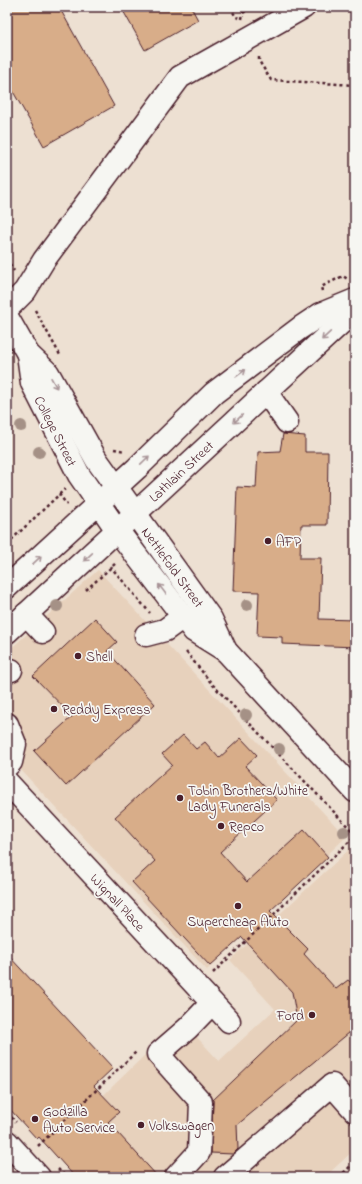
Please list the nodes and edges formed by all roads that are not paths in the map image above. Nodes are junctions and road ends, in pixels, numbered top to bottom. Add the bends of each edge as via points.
1 (304, 7) edge
2 (355, 300) edge
3 (7, 309) edge
4 (355, 310) edge
5 (7, 317) edge
6 (28, 354) junction
7 (266, 392) junction
8 (286, 422) dead end
9 (116, 486) junction
10 (98, 503) junction
11 (135, 514) junction
12 (117, 530) junction
13 (7, 587) edge
14 (26, 614) junction
15 (183, 617) junction
16 (7, 632) edge
17 (43, 632) dead end
18 (146, 635) dead end
19 (226, 651) junction
20 (7, 724) edge
21 (10, 761) edge
22 (7, 782) edge
23 (355, 791) edge
24 (212, 1003) junction
25 (228, 1021) dead end
26 (355, 1111) edge
27 (13, 1153) edge
28 (39, 1177) edge
29 (176, 1177) edge
30 (225, 1177) edge

1 - 3 street via 246,28 180,77 44,260 25,291
9 -> 2 street via 214,394 305,324 321,314
4 -> 7 street, Lathlain Street
5 - 6 street, College Street
6 -> 9 street, College Street via 48,373 96,459
6 - 10 street, College Street via 32,383 79,476
7 - 8 street
7 -> 11 street, Lathlain Street
9 - 10 street
9 - 11 street, Nettlefold Street
10 - 12 street, Nettlefold Street
13 -> 10 street
11 - 12 street, Lathlain Street
11 - 19 street, Nettlefold Street via 211,619
12 -> 14 street, Lathlain Street
15 -> 12 street, Nettlefold Street
14 - 16 street, Lathlain Street
14 - 17 street
15 - 18 street via 165,630
15 - 19 street, Nettlefold Street via 194,631
19 - 23 street, Nettlefold Street
20 - 21 street via 15,744
22 - 24 street, Wignall Place
24 - 25 street, Wignall Place
24 - 29 street via 158,1054 201,1102 199,1152
26 - 30 street via 332,1085
27 - 28 street

